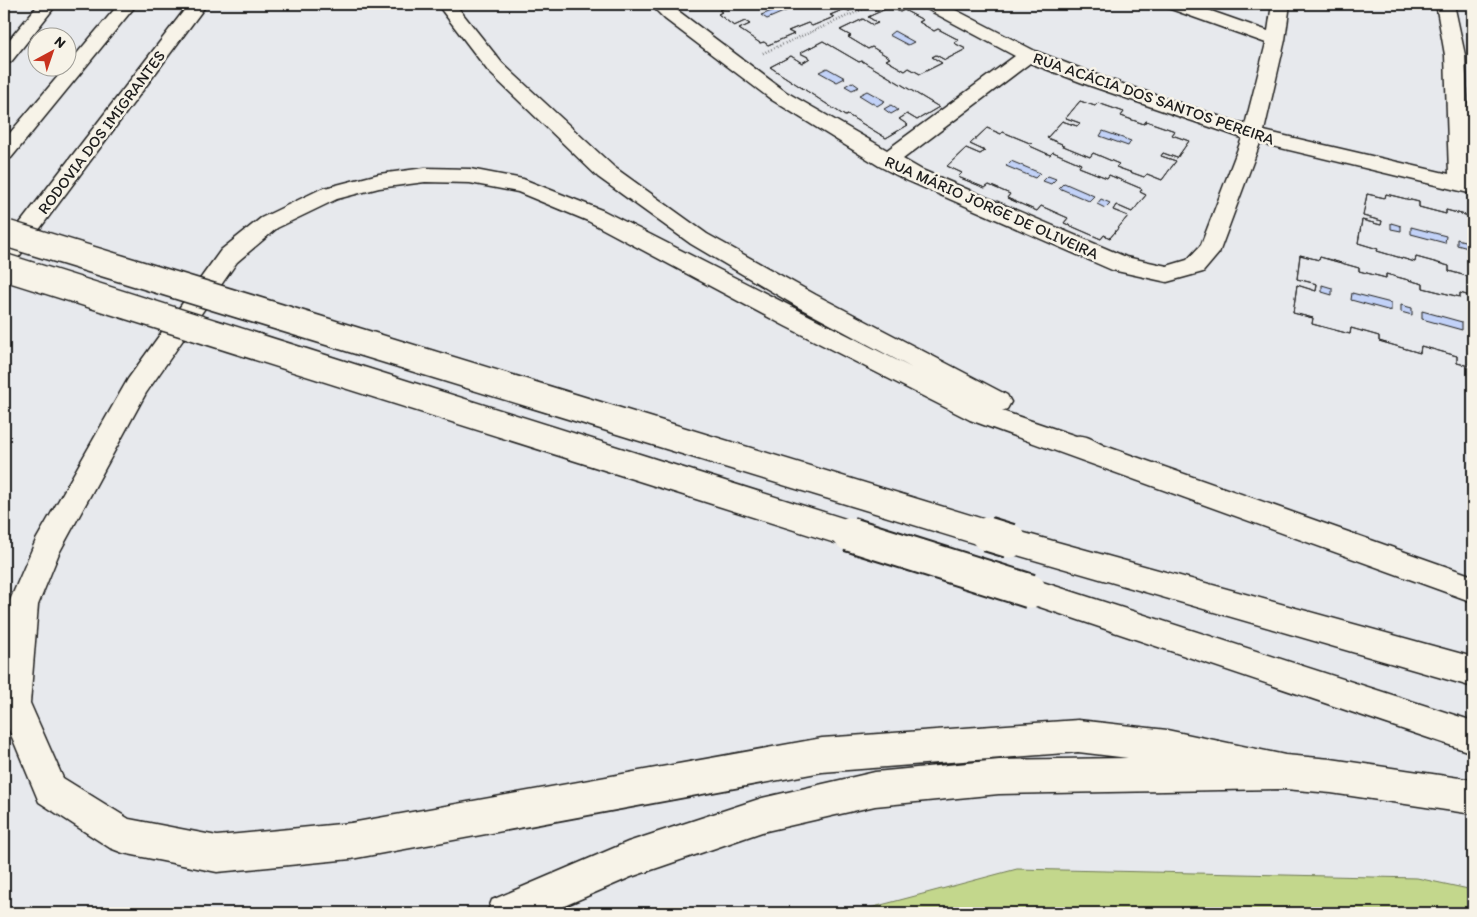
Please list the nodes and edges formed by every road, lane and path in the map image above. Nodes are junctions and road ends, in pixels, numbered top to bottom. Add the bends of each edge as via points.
1 (48, 4) edge
2 (128, 4) edge
3 (198, 4) edge
4 (446, 4) edge
5 (659, 4) edge
6 (875, 4) edge
7 (1174, 4) edge
8 (1281, 4) edge
9 (1445, 4) edge
10 (948, 7) edge
11 (1276, 40) junction
12 (1028, 55) junction
13 (4, 58) edge
14 (738, 65) junction
15 (1253, 135) junction
16 (4, 153) edge
17 (887, 160) junction
18 (1467, 186) edge
19 (4, 233) edge
20 (4, 260) edge
21 (4, 267) edge
22 (1095, 454) junction
23 (1473, 589) edge
24 (13, 614) edge
25 (1473, 672) edge
26 (9, 703) edge
27 (1473, 737) edge
28 (1285, 772) junction
29 (1473, 797) edge
30 (505, 913) edge

1 - 13 main road
2 - 16 main road
3 - 20 main road, RODOVIA DOS IMIGRANTES
4 - 22 main road via 495,67 606,172 699,239 807,301
5 - 14 main road, RUA MÁRIO JORGE DE OLIVEIRA
6 - 14 path
7 - 11 main road
8 - 11 main road, RUA MÁRIO JORGE DE OLIVEIRA
9 - 18 main road via 1455,55
10 - 12 main road, RUA ACÁCIA DOS SANTOS PEREIRA
11 - 15 main road, RUA MÁRIO JORGE DE OLIVEIRA
12 - 15 main road, RUA ACÁCIA DOS SANTOS PEREIRA
12 - 17 main road
14 - 17 main road, RUA MÁRIO JORGE DE OLIVEIRA via 779,96
15 - 17 main road, RUA MÁRIO JORGE DE OLIVEIRA via 1211,248 1195,266 1167,274 1120,264 914,175
15 - 18 main road, RUA ACÁCIA DOS SANTOS PEREIRA
19 - 25 main road, bridge via 1010,541
21 - 27 main road, bridge via 1030,591
22 - 23 main road
22 - 24 main road via 979,413 596,216 523,186 470,176 379,181 329,194 269,223 229,256 137,386
24 - 26 main road
26 - 28 main road via 51,790 123,835 217,854 351,841 822,755 1078,736 1167,746
28 - 29 main road
28 - 30 main road via 1000,777 875,789 762,815 726,827 628,860

